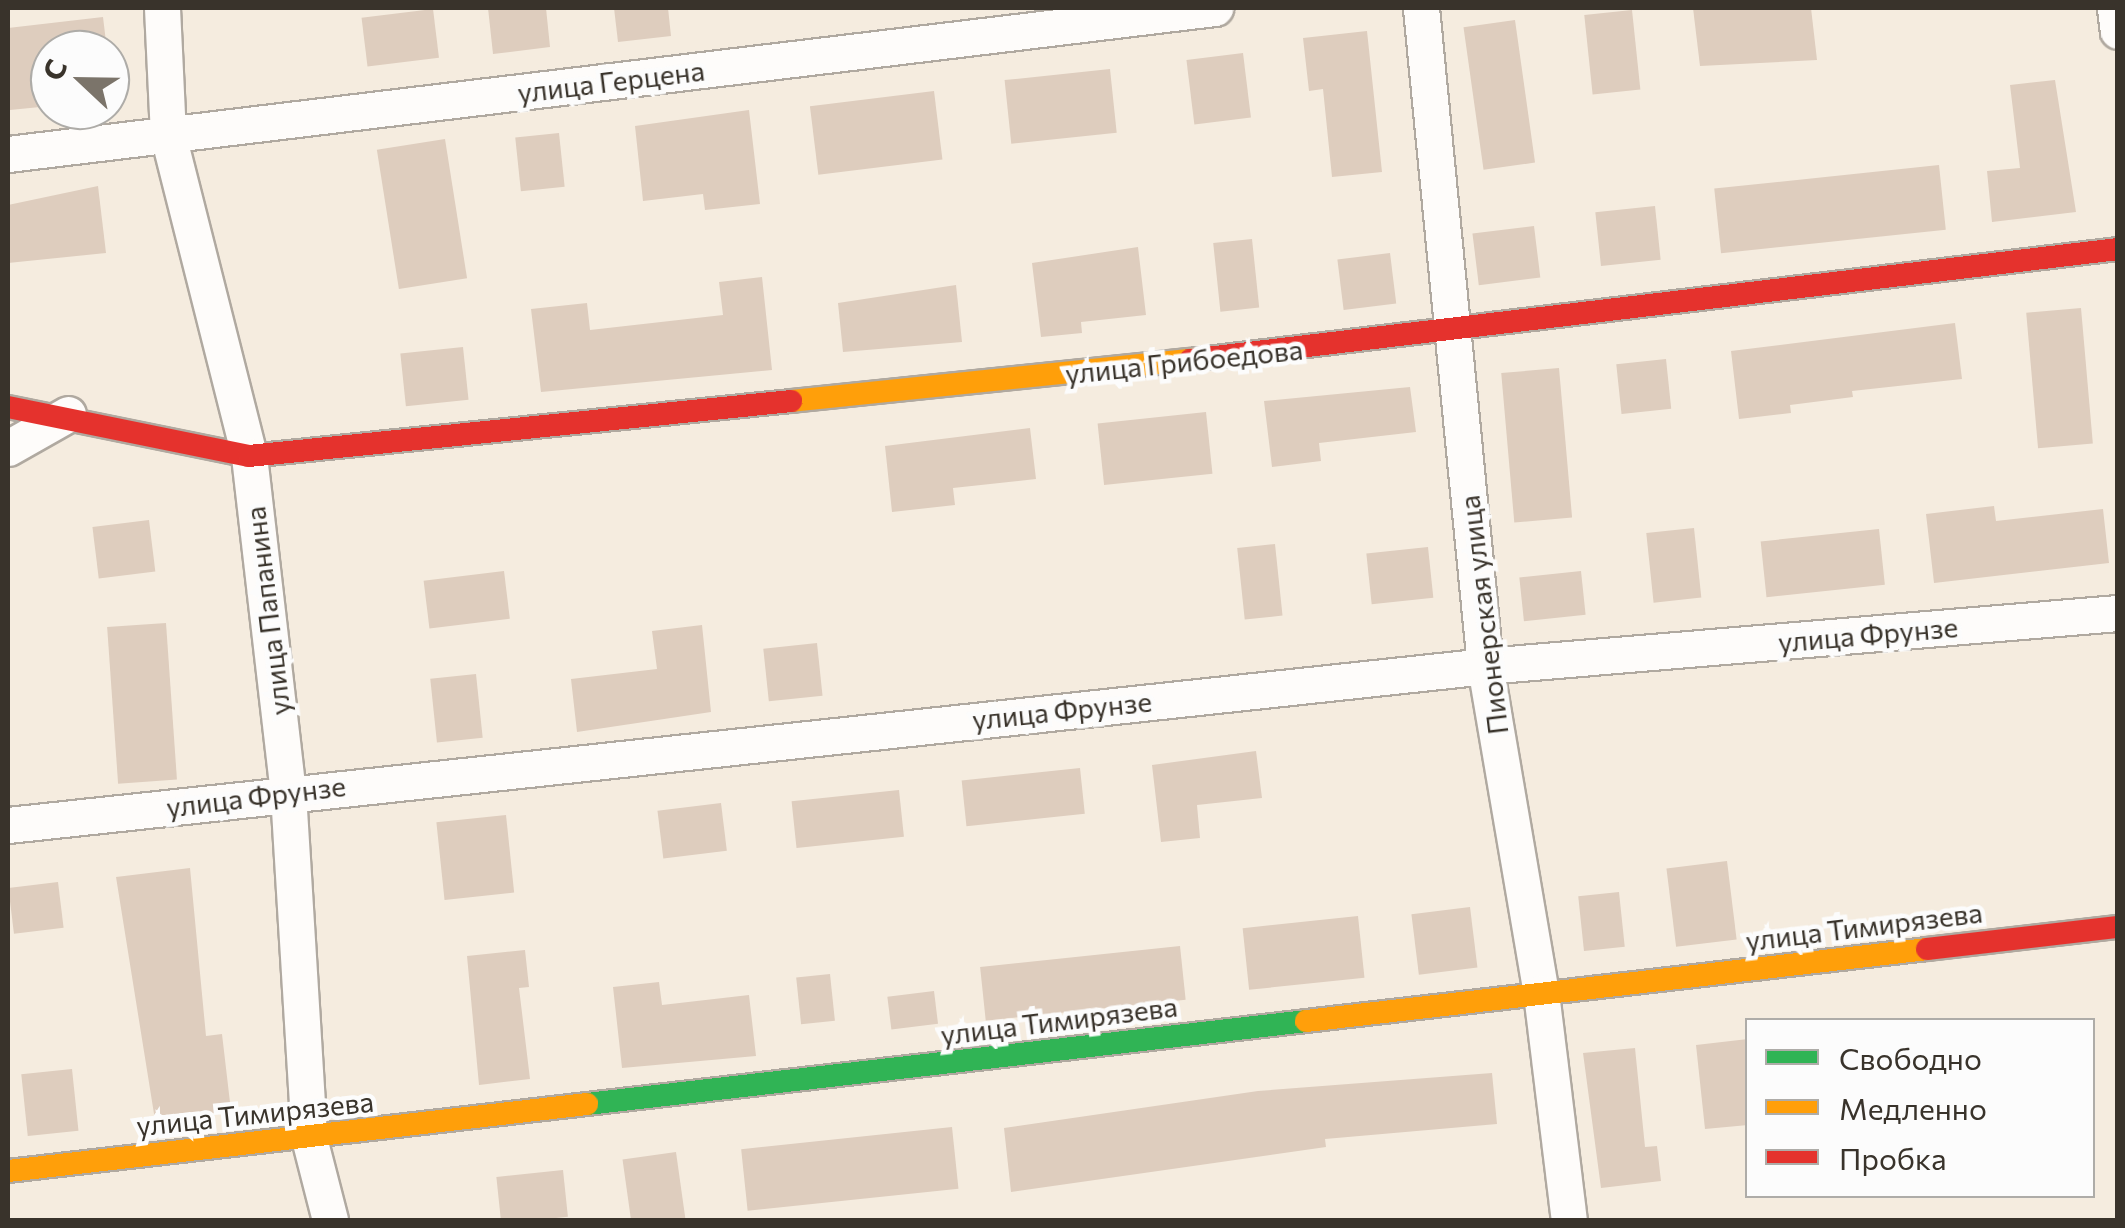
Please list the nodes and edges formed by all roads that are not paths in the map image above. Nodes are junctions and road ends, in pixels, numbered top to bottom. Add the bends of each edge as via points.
1 (162, 8) edge
2 (1215, 8) edge
3 (1421, 8) edge
4 (2115, 8) edge
5 (2118, 31) edge
6 (168, 135) junction
7 (8, 154) edge
8 (2118, 250) edge
9 (1453, 333) junction
10 (8, 407) edge
11 (68, 414) junction
12 (8, 448) edge
13 (249, 456) junction
14 (2118, 613) edge
15 (1485, 666) junction
16 (288, 793) junction
17 (8, 826) edge
18 (2118, 927) edge
19 (1541, 993) junction
20 (309, 1138) junction
21 (8, 1172) edge
22 (330, 1220) edge
23 (1568, 1220) edge

1 - 6 street, улица Папанина
2 - 6 street, улица Герцена
3 - 9 street, Пионерская улица
4 - 5 street
6 - 7 street, улица Герцена
6 - 13 street, улица Папанина
8 - 9 street, улица Грибоедова
9 - 13 street, улица Грибоедова
9 - 15 street, Пионерская улица
10 - 11 street, улица Грибоедова
11 - 12 street
11 - 13 street, улица Грибоедова
13 - 16 street, улица Папанина
14 - 15 street, улица Фрунзе
15 - 16 street, улица Фрунзе
15 - 19 street, Пионерская улица
16 - 17 street, улица Фрунзе
16 - 20 street, улица Папанина
18 - 19 street, улица Тимирязева
19 - 20 street, улица Тимирязева
19 - 23 street, Пионерская улица
20 - 21 street, улица Тимирязева
20 - 22 street, улица Папанина

